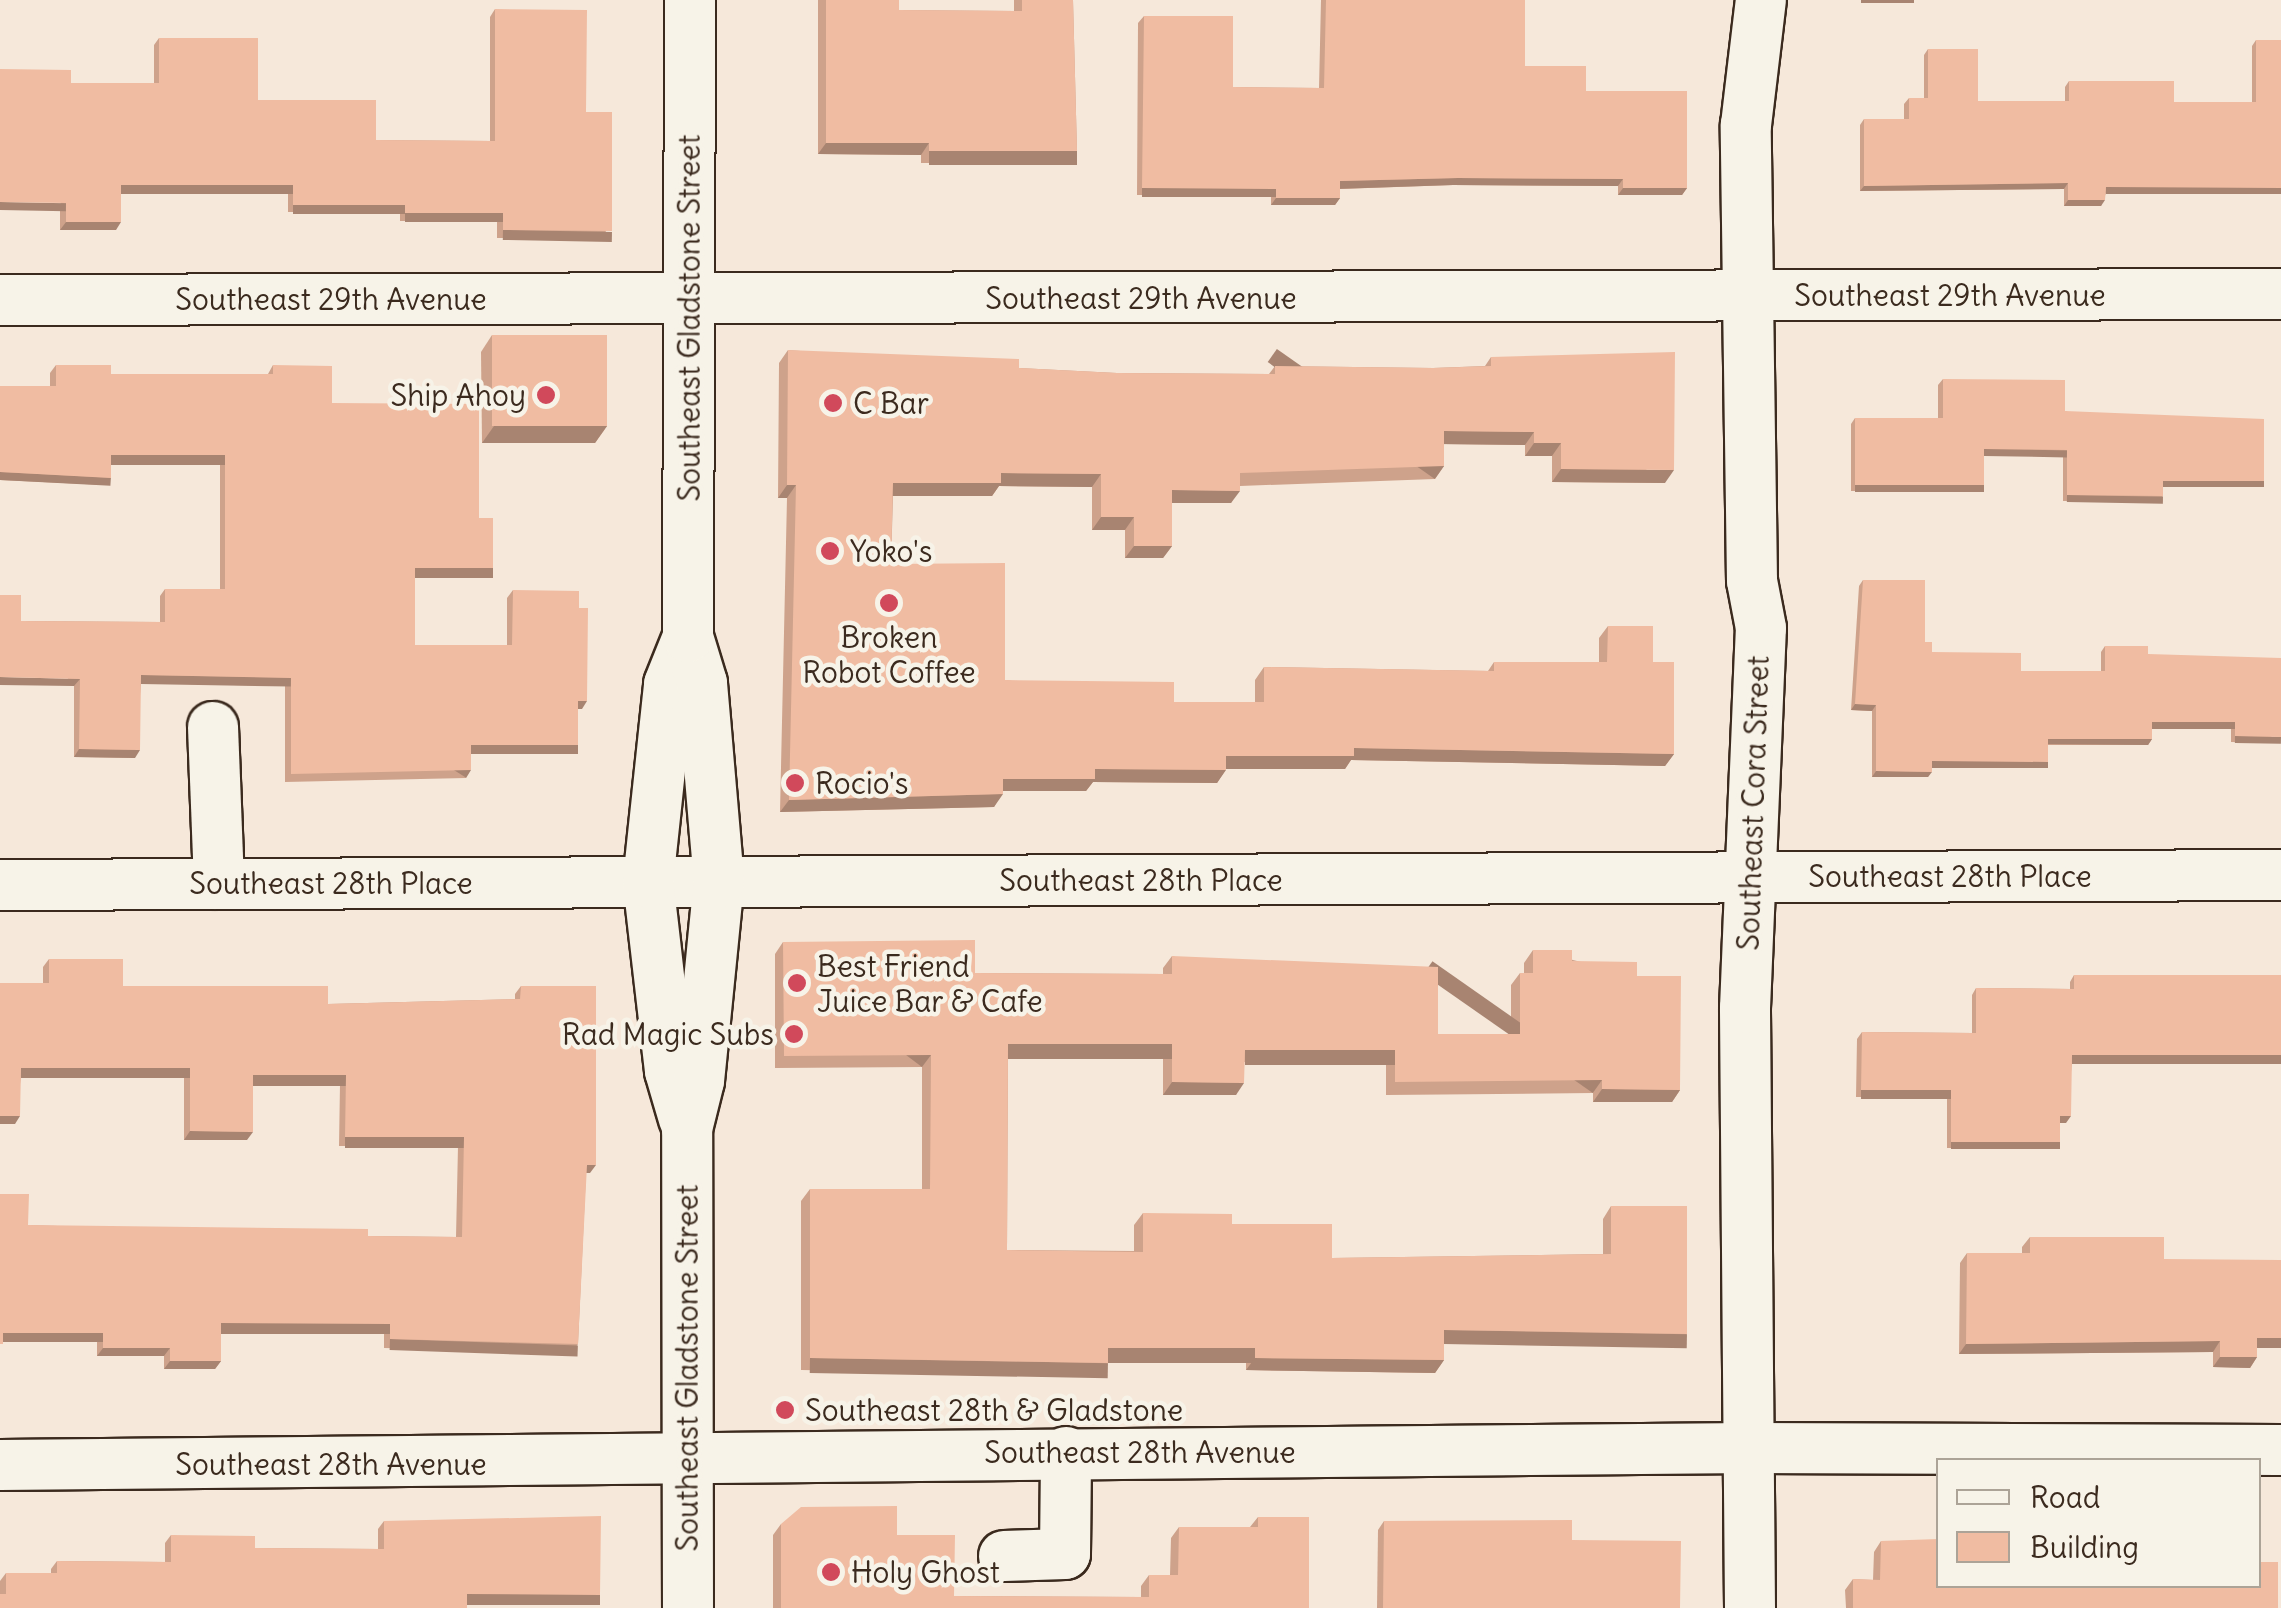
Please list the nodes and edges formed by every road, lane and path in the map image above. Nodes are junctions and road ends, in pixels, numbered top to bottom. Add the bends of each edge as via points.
1 (690, 0) edge
2 (1761, 0) edge
3 (2281, 294) edge
4 (1752, 296) junction
5 (689, 299) junction
6 (0, 300) edge
7 (688, 637) junction
8 (213, 727) dead end
9 (2281, 875) edge
10 (1750, 877) junction
11 (648, 882) junction
12 (719, 882) junction
13 (219, 884) junction
14 (0, 885) edge
15 (686, 1128) junction
16 (1751, 1448) junction
17 (2281, 1450) edge
18 (1066, 1452) junction
19 (688, 1463) junction
20 (0, 1465) edge
21 (1004, 1556) dead end
22 (688, 1608) edge
23 (1750, 1608) edge

1 - 5 street, Southeast Gladstone Street
2 - 4 street, Southeast Cora Street via 1746,125
3 - 4 street, Southeast 29th Avenue
4 - 5 street, Southeast 29th Avenue
4 - 10 street, Southeast Cora Street via 1752,581 1761,628
5 - 6 street, Southeast 29th Avenue
5 - 7 street, Southeast Gladstone Street
7 - 11 street, Southeast Gladstone Street via 669,684
7 - 12 street, Southeast Gladstone Street via 702,683
8 - 13 street
9 - 10 street, Southeast 28th Place
10 - 12 street, Southeast 28th Place
10 - 16 street, Southeast Cora Street via 1745,1008
11 - 12 street, Southeast 28th Place
11 - 13 street, Southeast 28th Place
11 - 15 street, Southeast Gladstone Street via 667,1052
12 - 15 street, Southeast Gladstone Street via 699,1081
13 - 14 street, Southeast 28th Place
15 - 19 street, Southeast Gladstone Street
16 - 17 street, Southeast 28th Avenue
16 - 18 street, Southeast 28th Avenue
16 - 23 street, Southeast Cora Street
18 - 19 street, Southeast 28th Avenue via 782,1454
18 - 21 street via 1064,1554
19 - 20 street, Southeast 28th Avenue
19 - 22 street, Southeast Gladstone Street

